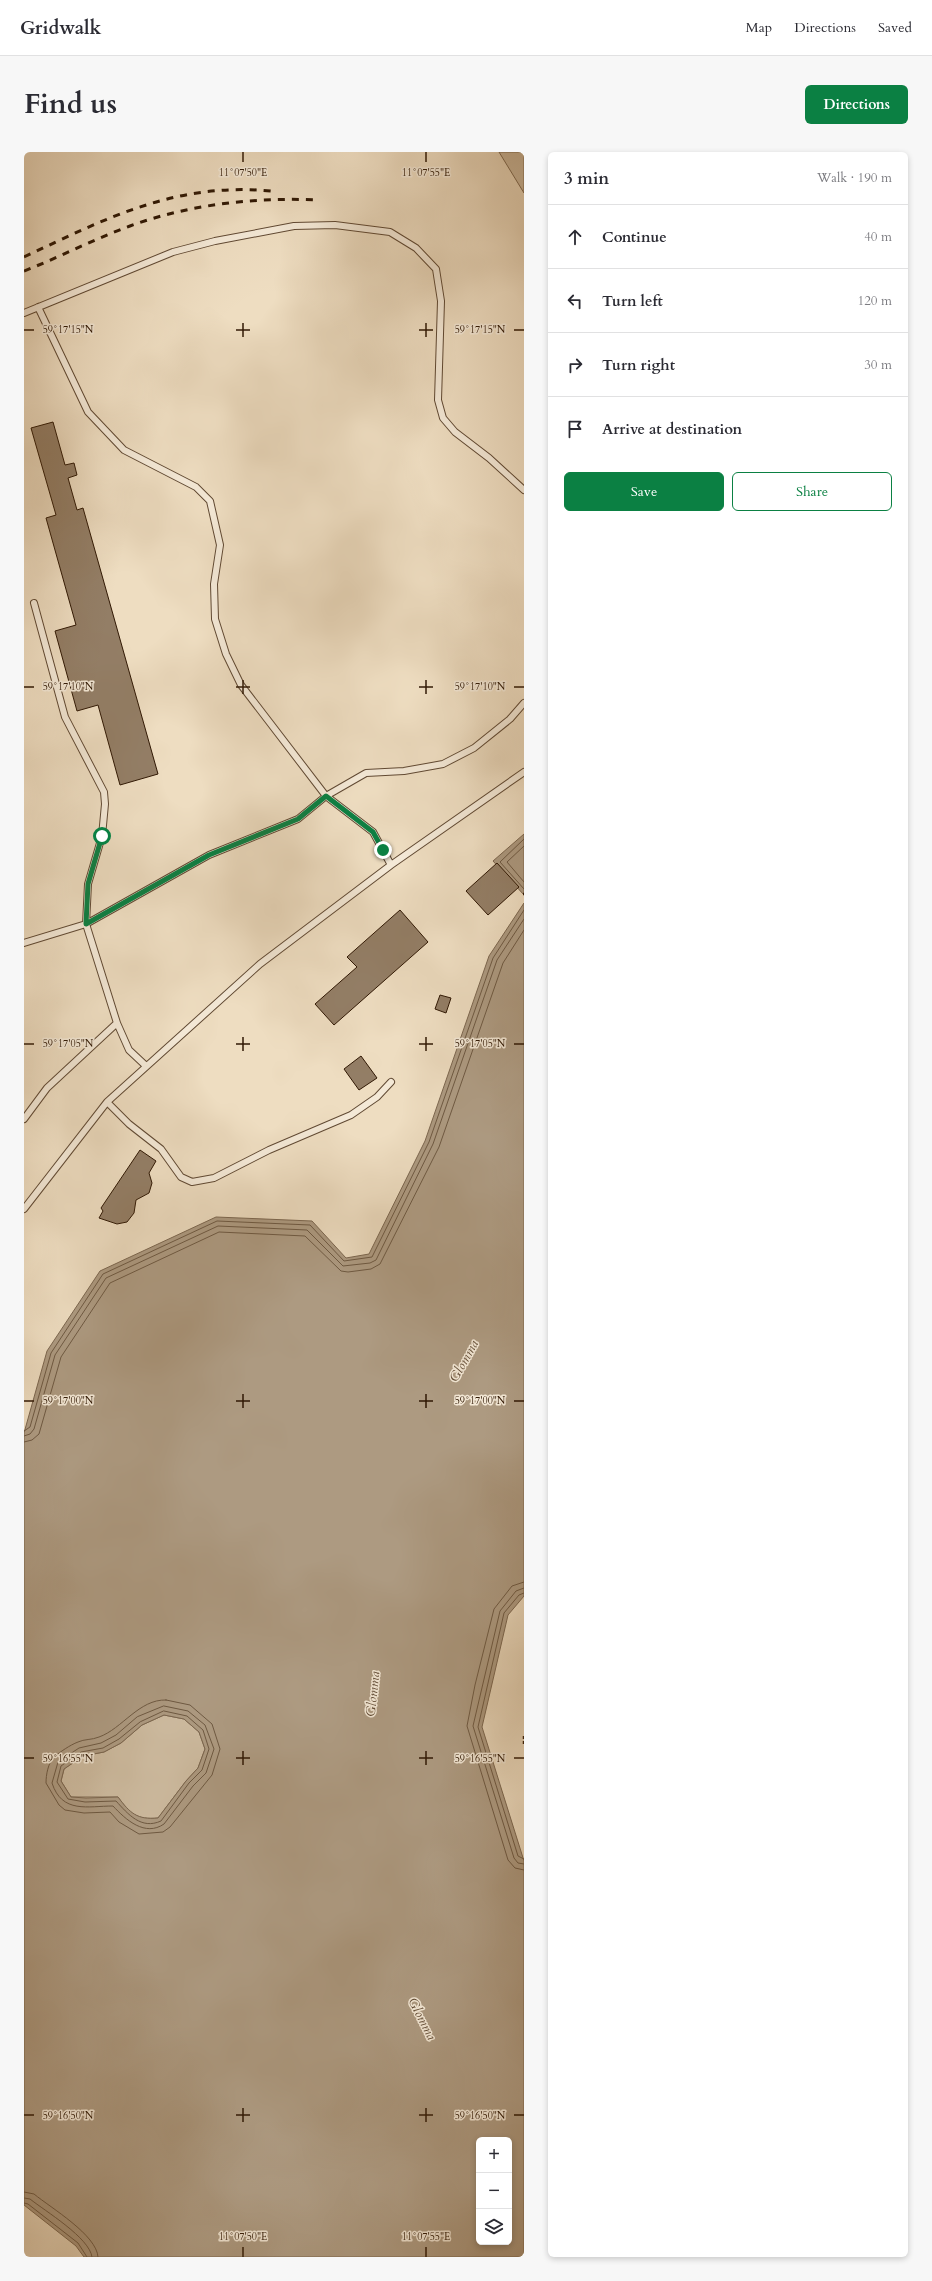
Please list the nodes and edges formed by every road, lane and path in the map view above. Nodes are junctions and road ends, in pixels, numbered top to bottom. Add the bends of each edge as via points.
1 (38, 307) junction
2 (24, 313) edge
3 (524, 490) edge
4 (34, 603) dead end
5 (524, 703) edge
6 (524, 772) edge
7 (326, 796) junction
8 (392, 865) junction
9 (86, 924) junction
10 (24, 943) edge
11 (117, 1023) junction
12 (145, 1066) junction
13 (390, 1082) dead end
14 (107, 1102) junction
15 (24, 1119) edge
16 (24, 1209) edge
17 (524, 1736) edge
18 (524, 1744) edge

1 - 2 lane
1 - 3 lane via 174,252 215,241 294,226 335,225 390,232 416,248 436,269 441,301 438,400 443,418 455,432
1 - 7 lane via 88,412 124,450 196,487 210,501 220,545 214,584 215,619 226,654 241,685
4 - 9 lane via 65,717 104,792 102,836 88,884
5 - 7 lane via 510,719 474,748 443,764 404,771 366,773
6 - 8 lane
7 - 8 lane via 373,832
7 - 9 lane via 298,819 209,855
8 - 12 lane via 260,964
9 - 10 lane
9 - 11 lane
11 - 12 lane via 129,1050
11 - 15 lane via 47,1088
12 - 14 lane
13 - 14 lane via 377,1097 351,1115 269,1150 214,1178 192,1182 181,1177 161,1148 129,1124
14 - 16 lane
17 - 18 path

